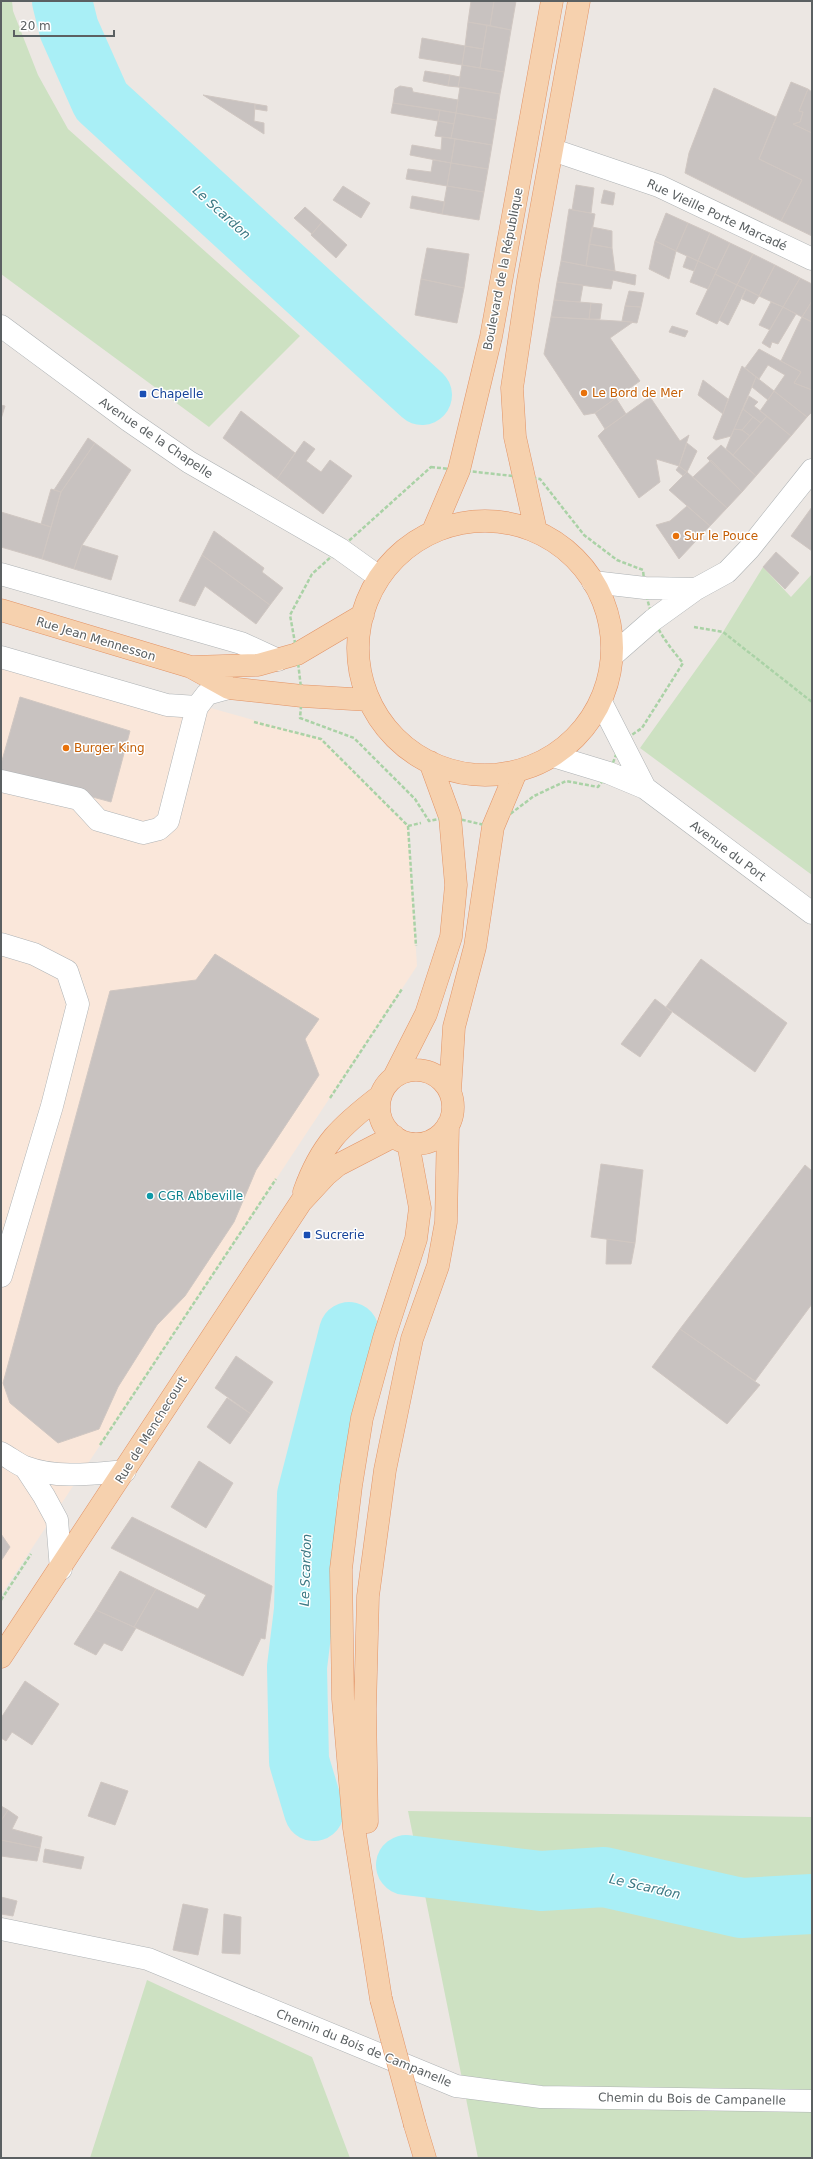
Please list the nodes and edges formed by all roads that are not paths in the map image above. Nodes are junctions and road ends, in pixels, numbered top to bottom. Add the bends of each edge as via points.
1 (552, 1) edge
2 (579, 1) edge
3 (553, 150) junction
4 (812, 258) edge
5 (1, 326) edge
6 (812, 470) edge
7 (433, 531) junction
8 (536, 531) junction
9 (1, 574) edge
10 (379, 577) junction
11 (592, 582) junction
12 (696, 589) junction
13 (1, 610) edge
14 (362, 615) junction
15 (613, 655) junction
16 (1, 657) edge
17 (288, 657) junction
18 (191, 667) junction
19 (229, 688) junction
20 (369, 700) junction
21 (601, 702) junction
22 (197, 707) junction
23 (553, 756) junction
24 (430, 762) junction
25 (516, 772) junction
26 (1, 781) edge
27 (645, 788) junction
28 (812, 913) edge
29 (1, 944) edge
30 (395, 1075) junction
31 (450, 1091) junction
32 (380, 1096) junction
33 (448, 1125) junction
34 (401, 1140) junction
35 (300, 1202) junction
36 (1, 1276) edge
37 (1, 1453) edge
38 (25, 1467) junction
39 (125, 1471) junction
40 (61, 1569) junction
41 (1, 1657) edge
42 (1, 1929) edge
43 (376, 1975) junction
44 (812, 2101) edge
45 (425, 2158) edge

1 - 7 main road, Boulevard de la République via 491,337 459,470
2 - 3 main road
3 - 4 street, Rue Vieille Porte Marcadé via 659,186
3 - 8 main road via 528,281 512,388 515,437
5 - 10 street, Avenue de la Chapelle via 189,462 340,549
6 - 12 street via 749,549 727,572
7 - 8 main road via 473,521 513,523
7 - 10 main road via 404,550
8 - 11 main road via 562,547
9 - 17 street
10 - 14 main road
11 - 12 street via 645,588
11 - 15 main road via 602,597 610,625
12 - 15 street
13 - 18 main road, Rue Jean Mennesson
14 - 17 main road, Rue Jean Mennesson
14 - 20 main road via 358,647 362,680
15 - 21 main road via 609,679
16 - 22 street via 168,704
17 - 18 main road, Rue Jean Mennesson via 258,665
18 - 19 main road, Rue Jean Mennesson
19 - 20 main road, Rue Jean Mennesson
19 - 22 street via 207,694
20 - 24 main road via 396,739 413,753
21 - 23 main road via 581,733
21 - 27 street, Avenue du Port
22 - 26 street via 168,821 159,829 143,833 98,820 79,799
23 - 25 main road
23 - 27 street, Avenue du Port via 608,773
24 - 25 main road via 454,772 485,776
24 - 30 main road via 439,819 456,885 450,936 426,1014
25 - 31 main road via 492,827 475,948 454,1027
27 - 28 street, Avenue du Port
29 - 36 street via 34,954 67,971 78,1004 52,1106
30 - 31 main road via 407,1070 432,1073 443,1080
30 - 32 main road via 386,1084
31 - 33 main road via 453,1103
32 - 34 main road via 378,1109 382,1122 388,1131
32 - 35 main road, Rue de Menchecourt via 328,1142 312,1168
33 - 34 main road via 431,1141 420,1144
33 - 43 main road via 446,1222 440,1259 412,1339 385,1470 368,1596 365,1709 368,1834
34 - 35 main road, Rue de Menchecourt via 338,1165
34 - 43 main road via 420,1208 416,1239 384,1338 362,1418 341,1569 343,1699 354,1828
35 - 39 main road, Rue de Menchecourt via 153,1424
37 - 38 street
38 - 39 street via 54,1474
38 - 40 street via 54,1516
39 - 40 main road, Rue de Menchecourt
40 - 41 main road, Rue de Menchecourt
42 - 44 street, Chemin du Bois de Campanelle via 148,1960 456,2086 541,2097
43 - 45 main road, bridge

